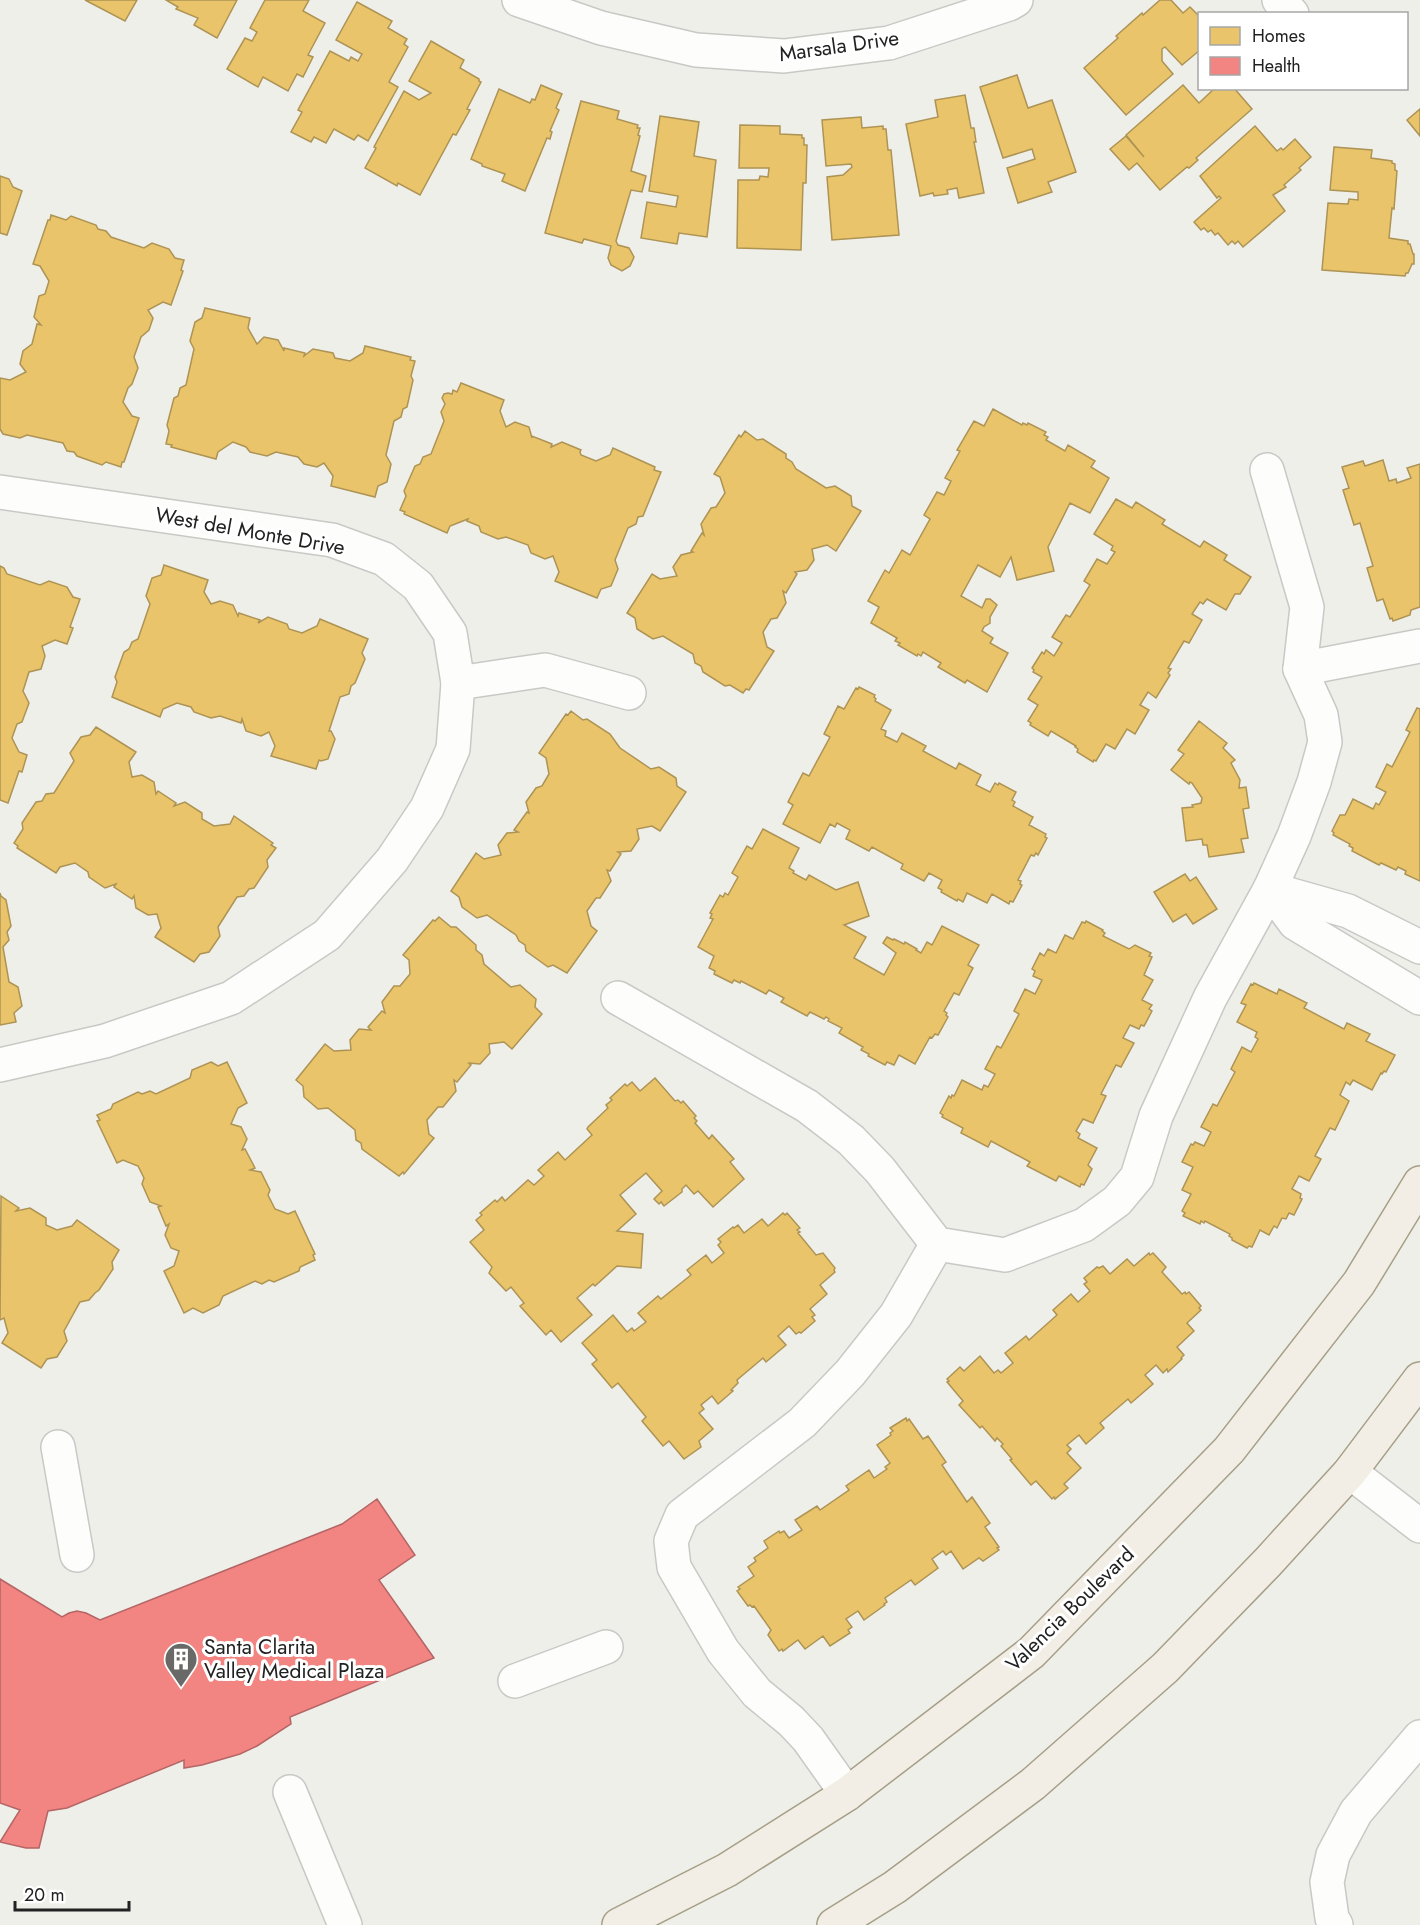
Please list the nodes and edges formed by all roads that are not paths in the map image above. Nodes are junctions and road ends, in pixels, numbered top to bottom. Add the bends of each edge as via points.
1 (519, 0) edge
2 (1016, 0) edge
3 (1279, 0) edge
4 (1290, 12) edge
5 (1267, 470) dead end
6 (0, 492) edge
7 (1420, 646) edge
8 (1300, 669) junction
9 (458, 683) junction
10 (629, 693) dead end
11 (1270, 889) junction
12 (1420, 947) edge
13 (618, 998) dead end
14 (1420, 998) edge
15 (0, 1065) edge
16 (1420, 1183) edge
17 (937, 1244) junction
18 (1420, 1379) edge
19 (58, 1447) dead end
20 (1350, 1472) junction
21 (1420, 1526) edge
22 (77, 1555) dead end
23 (606, 1647) dead end
24 (515, 1681) dead end
25 (1420, 1737) edge
26 (290, 1792) dead end
27 (847, 1794) junction
28 (345, 1925) edge
29 (619, 1925) edge
30 (834, 1925) edge
31 (1336, 1925) edge

1 - 2 street, Marsala Drive via 601,28 696,50 784,56 889,42
3 - 4 street
5 - 8 street via 1307,607
6 - 9 street, West del Monte Drive via 332,540 384,559 418,586 450,633
7 - 8 street
8 - 11 street via 1321,716 1325,742 1294,836
9 - 10 street via 545,670
9 - 15 street, West del Monte Drive via 453,749 427,808 392,860 327,935 231,998 105,1041
11 - 12 street via 1348,912
11 - 14 street via 1295,923
11 - 17 street via 1210,998 1156,1116 1137,1177 1117,1201 1084,1225 1005,1255
13 - 17 street via 815,1112 851,1140 880,1170
16 - 27 main road, Valencia Boulevard via 1359,1283 1229,1450 1031,1653
17 - 27 street via 896,1315 850,1373 802,1423 682,1515 671,1541 674,1567 723,1651 757,1693 808,1739
18 - 20 main road
19 - 22 street
20 - 21 street
20 - 30 main road via 1165,1668 1042,1776 896,1887
23 - 24 street
25 - 31 street via 1356,1812 1333,1855 1327,1882
26 - 28 street
27 - 29 main road, Valencia Boulevard via 727,1870

